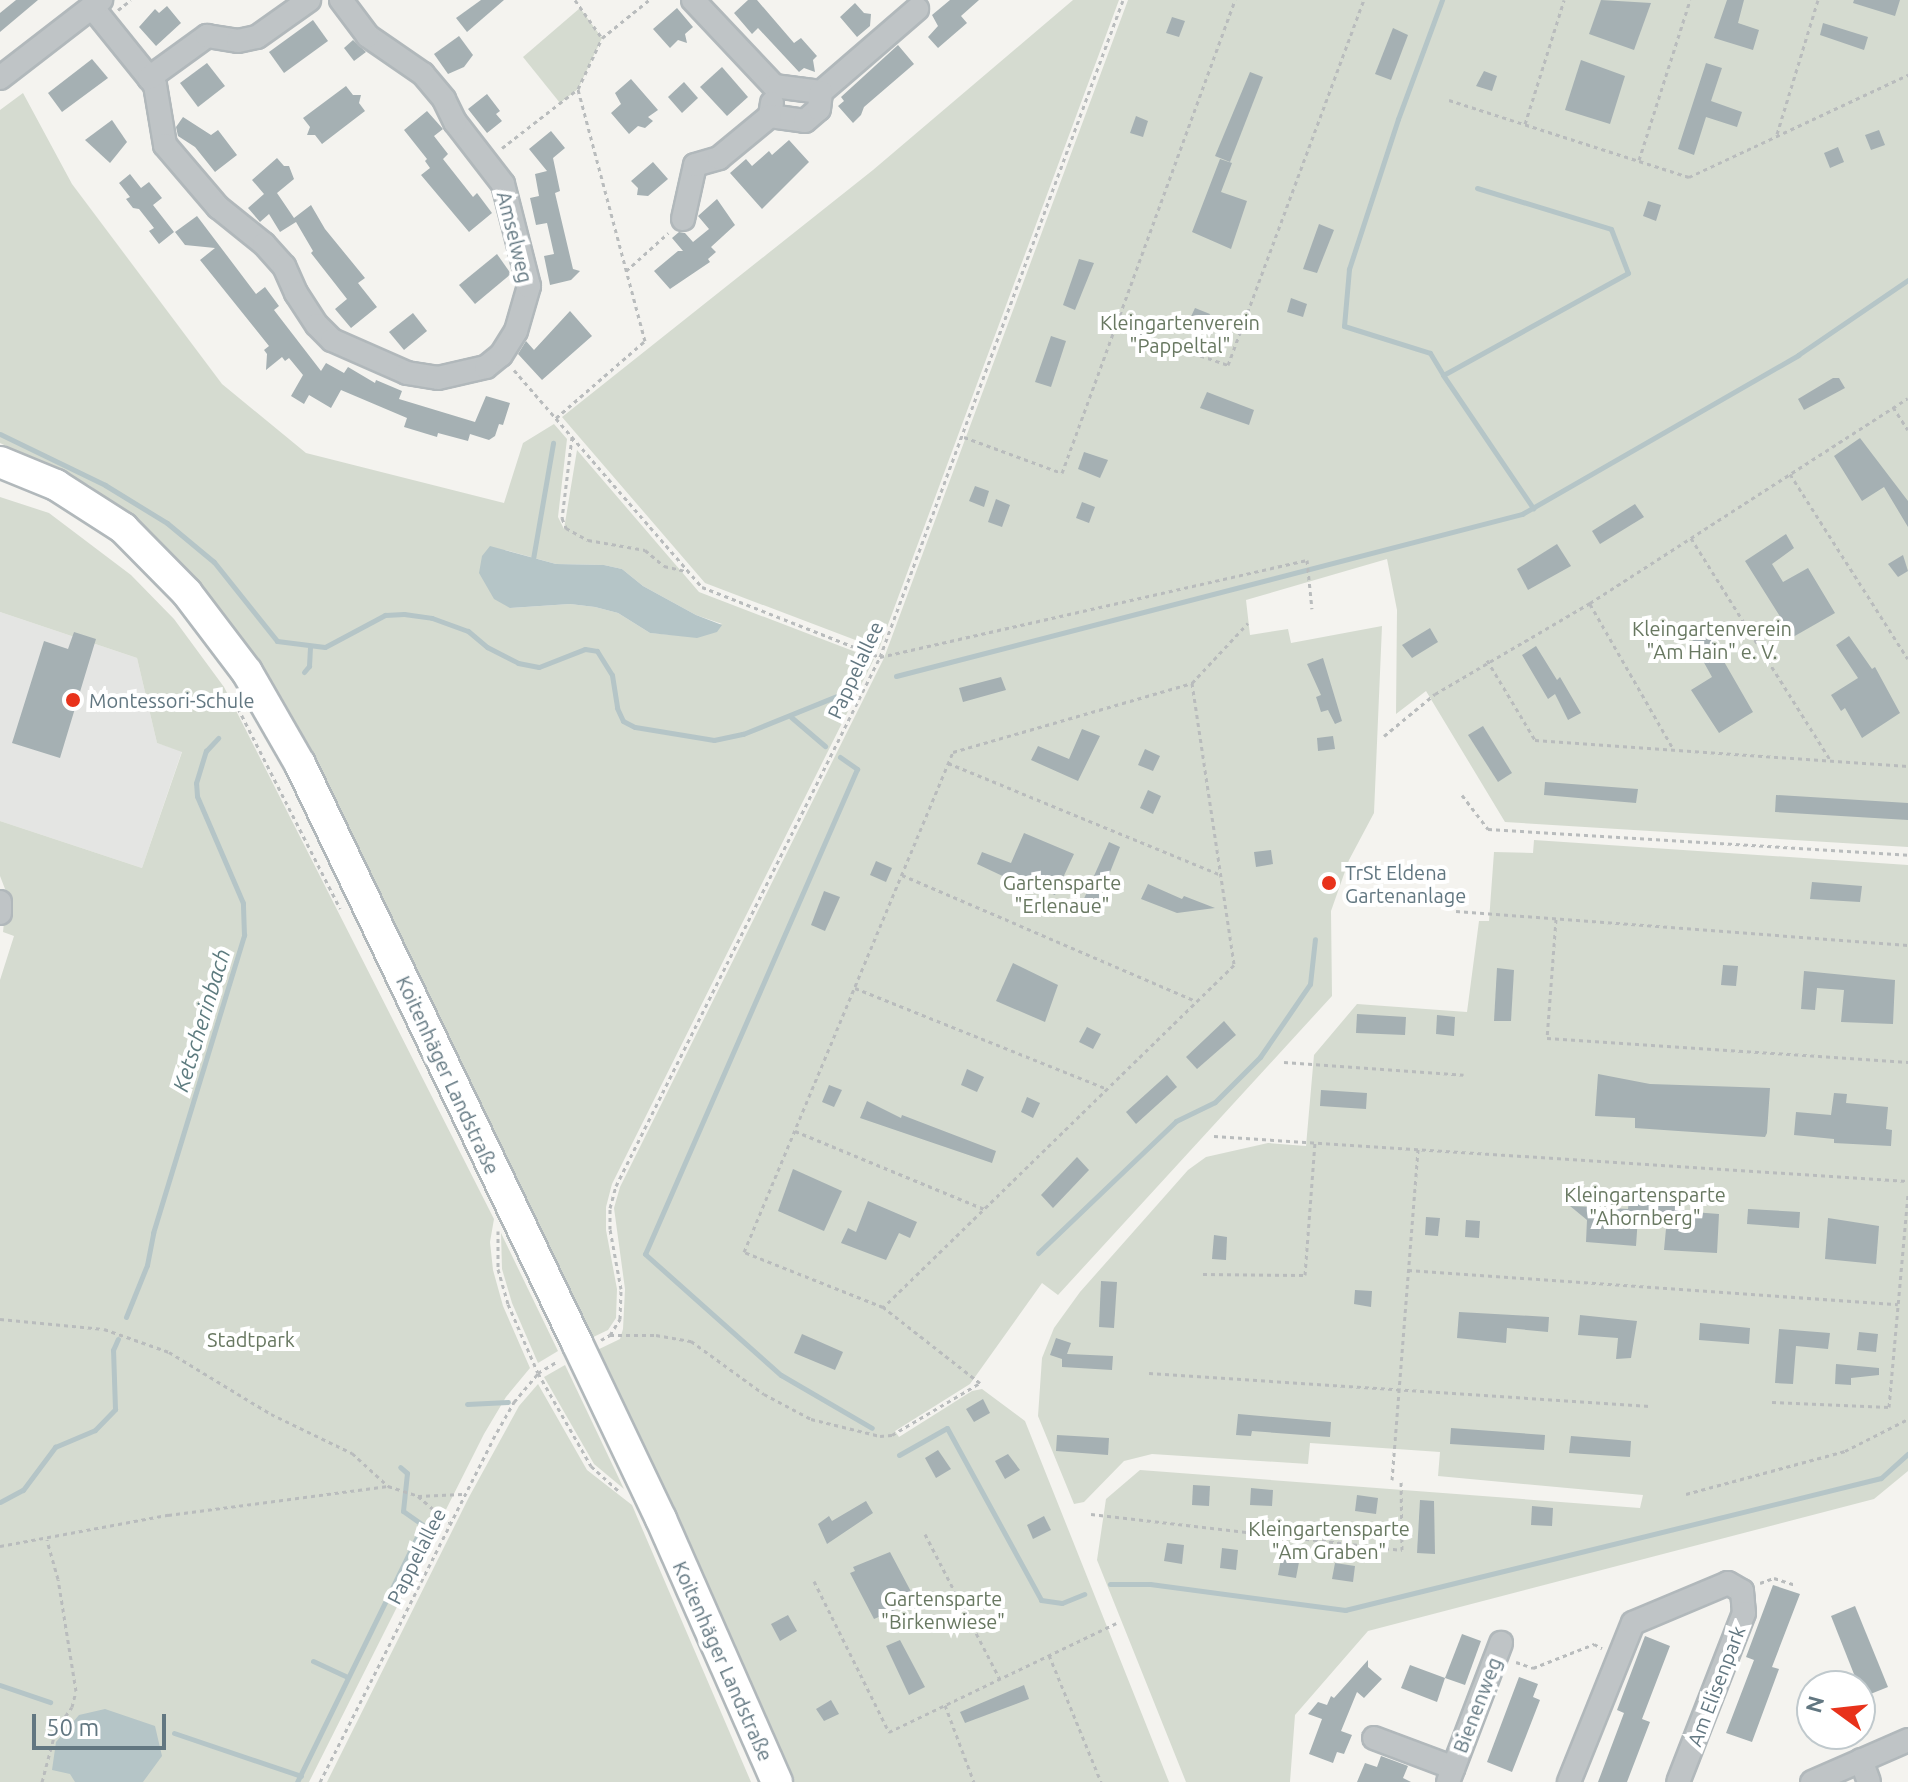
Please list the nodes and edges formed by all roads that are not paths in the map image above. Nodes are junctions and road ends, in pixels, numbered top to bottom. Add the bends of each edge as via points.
1 (309, 0) edge
2 (341, 0) edge
3 (693, 0) edge
4 (97, 4) edge
5 (917, 9) dead end
6 (0, 78) edge
7 (149, 78) junction
8 (774, 86) junction
9 (821, 92) junction
10 (770, 116) junction
11 (683, 219) road end
12 (0, 462) edge
13 (0, 902) edge
14 (0, 913) edge
15 (1498, 1649) road end
16 (1374, 1738) dead end
17 (1908, 1740) edge
18 (1861, 1760) junction
19 (1451, 1775) edge
20 (777, 1782) edge
21 (1569, 1782) edge
22 (1678, 1782) edge
23 (1812, 1782) edge
24 (1869, 1782) edge

1 - 7 street via 257,37 238,41 207,36
2 - 7 street, Amselweg via 368,36 423,74 503,184 529,286 516,331 486,367 438,378 386,367 332,340 296,293 284,266 218,207 165,145 155,85
3 - 8 street
4 - 6 street
4 - 7 street
5 - 9 street
8 - 9 street
8 - 10 street
9 - 10 street via 819,109 805,121
10 - 11 street via 719,158 695,165
12 - 20 main road, Koitenhäger Landstraße via 56,485 123,528 187,593 247,672 300,764 577,1343
13 - 14 street
15 - 19 street, Bienenweg
16 - 19 street, Bienenweg
17 - 18 street
18 - 23 street
18 - 24 street
21 - 22 street, Am Elisenpark via 1633,1623 1728,1583 1742,1591 1744,1613

